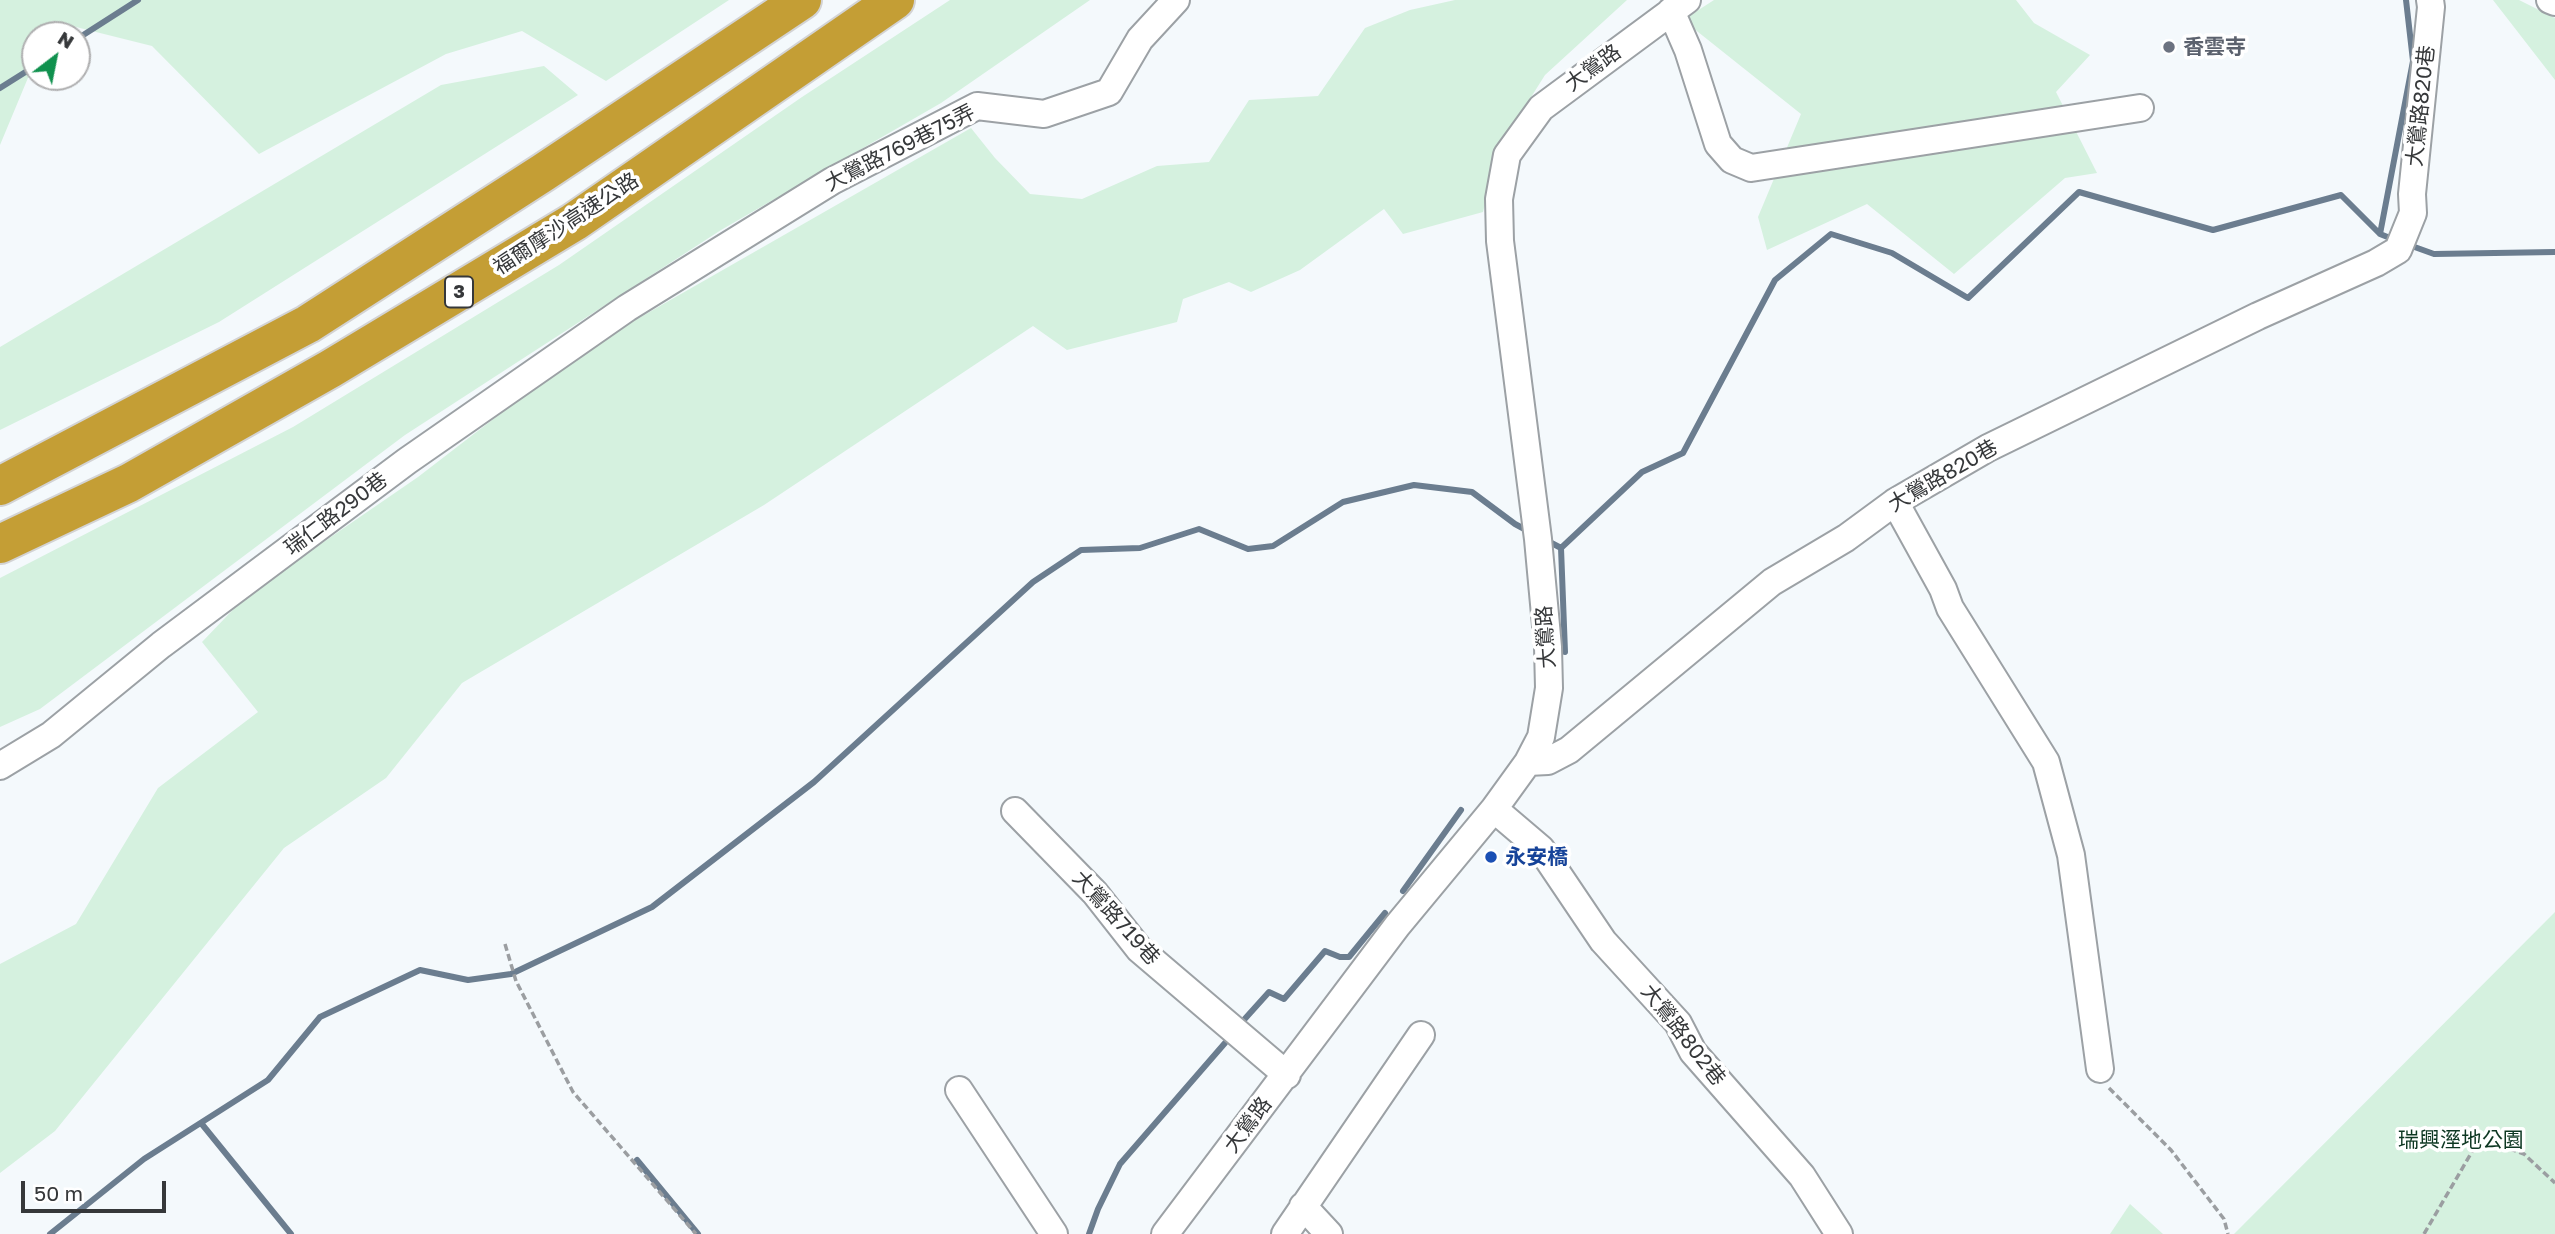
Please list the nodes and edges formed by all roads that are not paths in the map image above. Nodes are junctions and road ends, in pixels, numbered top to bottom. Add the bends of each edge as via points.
1 (802, 0) edge
2 (895, 0) edge
3 (1176, 0) edge
4 (2430, 0) edge
5 (2550, 0) edge
6 (2555, 2) edge
7 (1679, 5) edge
8 (2140, 108) dead end
9 (681, 274) joint
10 (0, 486) edge
11 (1895, 502) junction
12 (0, 544) edge
13 (1528, 762) junction
14 (0, 766) edge
15 (1494, 809) junction
16 (1015, 811) dead end
17 (1421, 1035) dead end
18 (2100, 1069) road end
19 (1287, 1075) junction
20 (959, 1090) dead end
21 (1303, 1206) junction
22 (1054, 1234) edge
23 (1165, 1234) edge
24 (1285, 1234) edge
25 (1329, 1234) edge
26 (1839, 1234) edge

1 - 10 highway via 308,324
2 - 12 highway, 福爾摩沙高速公路 / 3 via 574,222 129,483
3 - 9 street, 大鶯路769巷75弄 via 1140,39 1109,92 1044,114 977,106 832,181
4 - 11 street, 大鶯路820巷 via 2413,213 2398,250 1988,449
5 - 6 street
7 - 8 street via 1718,144 1732,160 1751,167
7 - 13 street, 大鶯路 via 1541,108 1507,155 1499,199 1500,241 1538,539 1549,688 1541,737
9 - 14 street, 瑞仁路290巷 via 407,461 161,645 51,735
11 - 13 street, 大鶯路820巷 via 1772,582 1569,750 1548,761
11 - 18 street via 1950,608 2046,762 2071,855
13 - 15 street, 大鶯路
15 - 19 street, 大鶯路 via 1397,926
15 - 26 street, 大鶯路802巷 via 1541,849 1604,941 1678,1023 1693,1052 1802,1176
16 - 19 street, 大鶯路719巷 via 1095,893 1139,949
17 - 21 street
19 - 23 street, 大鶯路
20 - 22 street
21 - 24 street
21 - 25 street

